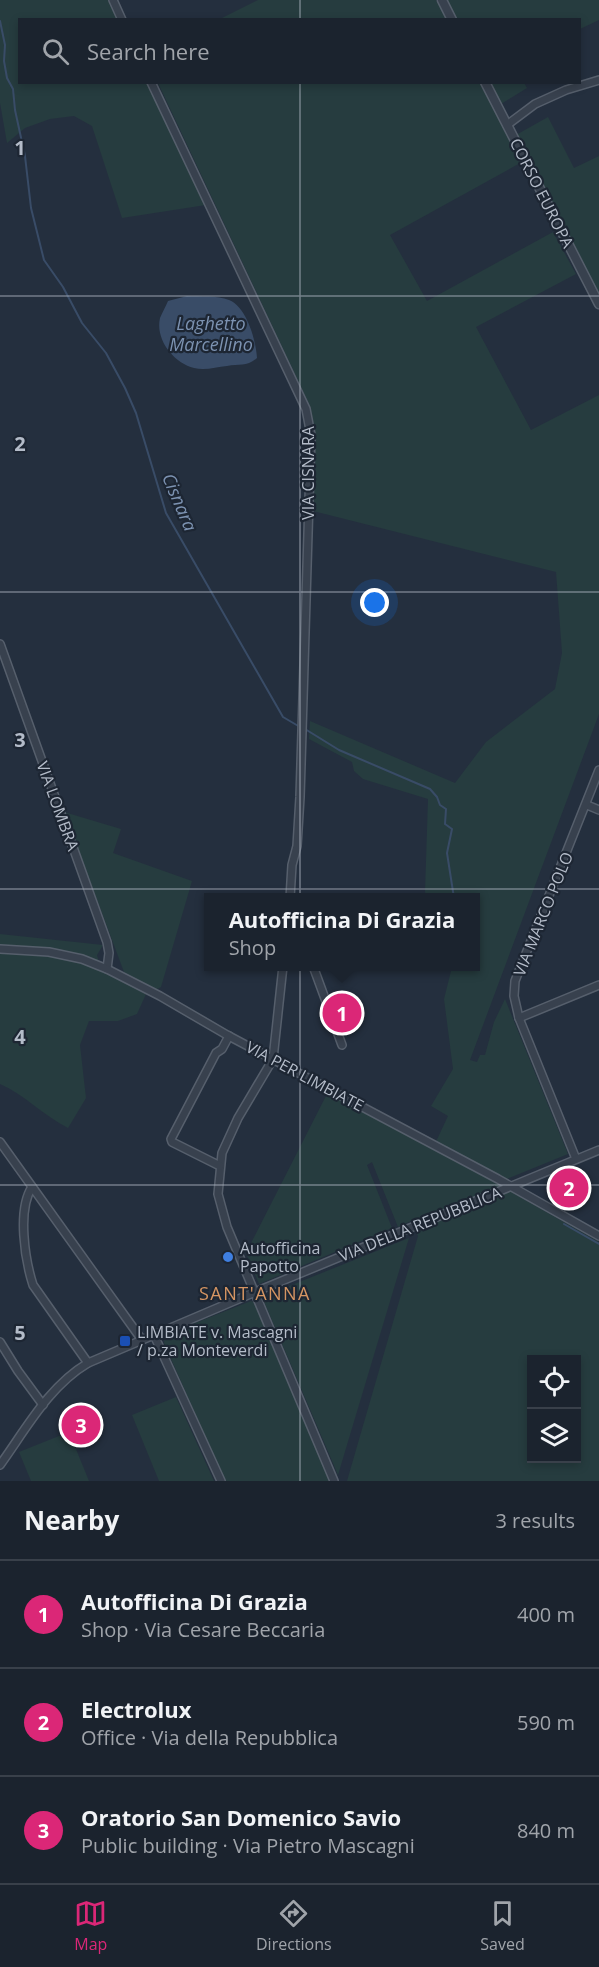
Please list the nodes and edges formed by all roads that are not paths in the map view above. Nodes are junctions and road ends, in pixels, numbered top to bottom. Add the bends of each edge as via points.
1 (113, 0) edge
2 (442, 0) edge
3 (121, 18) edge
4 (451, 18) edge
5 (599, 80) edge
6 (153, 84) edge
7 (486, 84) edge
8 (507, 125) junction
9 (599, 304) edge
10 (0, 644) edge
11 (599, 770) edge
12 (587, 805) junction
13 (599, 810) edge
14 (290, 893) edge
15 (0, 949) edge
16 (107, 969) junction
17 (282, 971) edge
18 (315, 971) edge
19 (599, 984) edge
20 (519, 1017) junction
21 (229, 1036) junction
22 (342, 1045) dead end
23 (273, 1059) junction
24 (0, 1142) edge
25 (599, 1150) edge
26 (576, 1159) junction
27 (220, 1166) junction
28 (32, 1187) junction
29 (510, 1187) junction
30 (599, 1236) edge
31 (255, 1292) junction
32 (154, 1335) junction
33 (142, 1340) junction
34 (0, 1342) edge
35 (88, 1363) junction
36 (43, 1405) junction
37 (0, 1465) edge
38 (221, 1481) edge
39 (334, 1481) edge

1 - 3 street
2 - 4 street
5 - 8 street via 535,104
6 - 14 street, VIA CISNARA via 306,409 311,435 303,738
7 - 8 street, CORSO EUROPA
8 - 9 street, CORSO EUROPA
10 - 16 street, VIA LOMBRA via 107,942
11 - 12 street, VIA MARCO POLO
12 - 13 street
12 - 20 street, VIA MARCO POLO via 515,981
15 - 16 street, VIA PER LIMBIATE via 49,952
16 - 21 street, VIA PER LIMBIATE
17 - 23 street
18 - 22 street
19 - 20 street
20 - 26 street, VIA MARCO POLO
21 - 23 street, VIA PER LIMBIATE
21 - 27 street via 171,1139
23 - 27 street via 228,1138
23 - 29 street, VIA PER LIMBIATE
24 - 28 street
25 - 26 street, VIA DELLA REPUBBLICA
26 - 29 street, VIA DELLA REPUBBLICA
27 - 31 street via 220,1209
28 - 33 street
28 - 35 street via 24,1209 30,1278
29 - 30 street, VIA PER LIMBIATE
29 - 31 street, VIA DELLA REPUBBLICA
31 - 32 street, VIA DELLA REPUBBLICA
31 - 39 street
32 - 33 street, VIA DELLA REPUBBLICA
32 - 38 street
33 - 35 street, VIA DELLA REPUBBLICA
34 - 36 street
35 - 36 street, VIA DELLA REPUBBLICA via 76,1370
36 - 37 street, VIA DELLA REPUBBLICA

